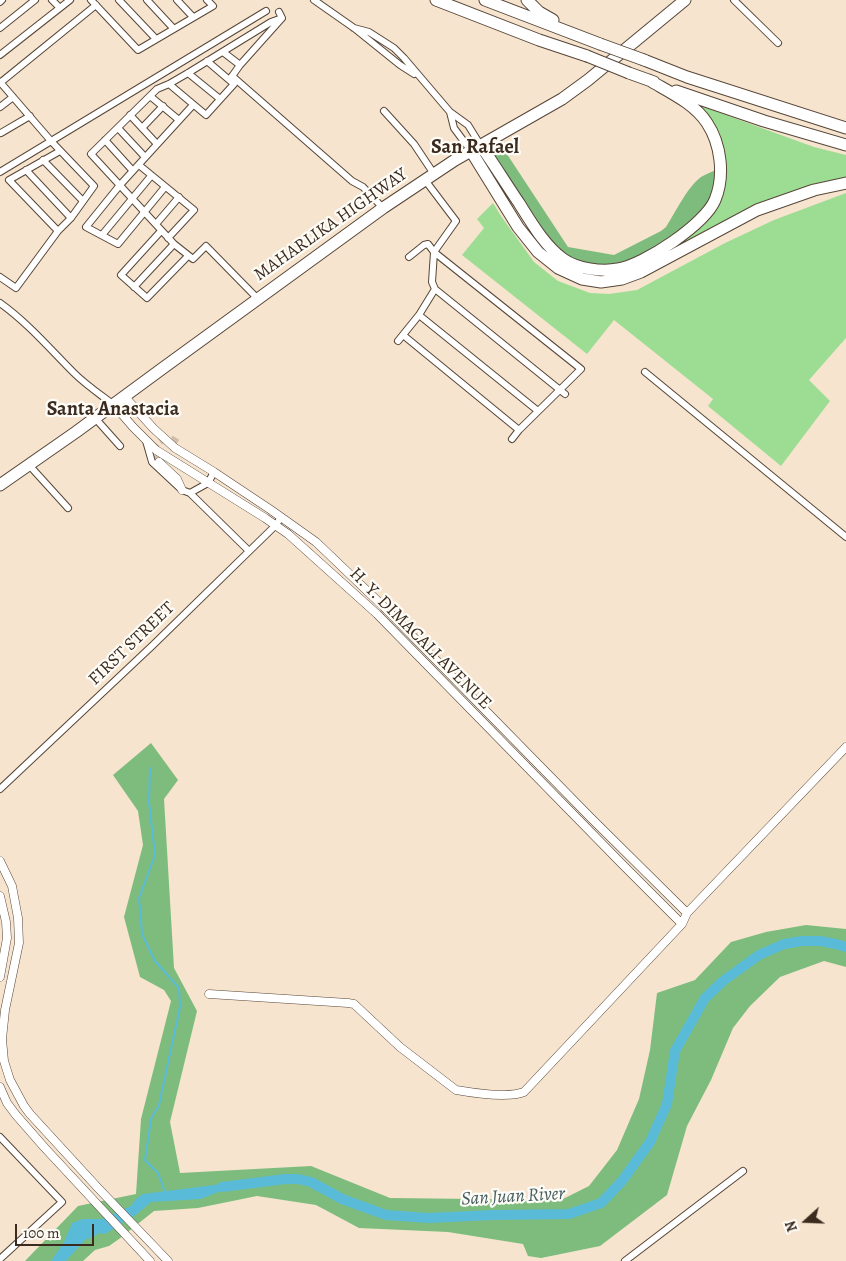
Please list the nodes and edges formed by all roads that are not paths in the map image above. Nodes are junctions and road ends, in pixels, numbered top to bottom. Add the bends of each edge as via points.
1 (35, 0) edge
2 (52, 0) edge
3 (70, 0) edge
4 (119, 0) edge
5 (147, 0) edge
6 (177, 0) edge
7 (207, 0) edge
8 (314, 0) edge
9 (436, 0) edge
10 (485, 0) edge
11 (527, 0) edge
12 (685, 0) edge
13 (734, 0) edge
14 (94, 3) edge
15 (60, 8) junction
16 (266, 11) dead end
17 (193, 17) junction
18 (0, 28) edge
19 (173, 28) junction
20 (254, 32) junction
21 (580, 36) junction
22 (156, 39) junction
23 (263, 40) junction
24 (778, 43) dead end
25 (223, 52) junction
26 (0, 55) edge
27 (207, 61) junction
28 (240, 65) junction
29 (188, 73) junction
30 (230, 78) junction
31 (649, 80) junction
32 (0, 82) edge
33 (169, 84) junction
34 (13, 96) junction
35 (150, 96) junction
36 (220, 99) junction
37 (193, 105) junction
38 (163, 106) junction
39 (0, 107) edge
40 (384, 111) dead end
41 (450, 112) junction
42 (130, 115) junction
43 (30, 116) junction
44 (179, 120) junction
45 (468, 125) junction
46 (118, 128) junction
47 (142, 128) junction
48 (846, 128) edge
49 (1, 133) dead end
50 (458, 134) junction
51 (105, 140) junction
52 (51, 141) junction
53 (157, 144) junction
54 (846, 145) edge
55 (476, 148) junction
56 (60, 150) junction
57 (146, 157) junction
58 (43, 160) junction
59 (138, 165) junction
60 (26, 170) junction
61 (133, 171) junction
62 (0, 172) edge
63 (152, 176) junction
64 (429, 177) junction
65 (846, 183) edge
66 (120, 185) junction
67 (165, 186) junction
68 (132, 198) junction
69 (178, 198) junction
70 (83, 201) junction
71 (383, 208) junction
72 (144, 212) junction
73 (71, 218) junction
74 (156, 224) junction
75 (58, 231) junction
76 (161, 231) junction
77 (102, 234) junction
78 (168, 238) junction
79 (174, 244) junction
80 (434, 252) junction
81 (188, 256) junction
82 (409, 257) dead end
83 (0, 277) edge
84 (134, 287) junction
85 (435, 289) junction
86 (258, 299) junction
87 (0, 303) edge
88 (419, 315) junction
89 (403, 335) junction
90 (398, 342) dead end
91 (645, 372) dead end
92 (563, 392) junction
93 (125, 397) junction
94 (114, 405) junction
95 (538, 411) junction
96 (95, 418) junction
97 (144, 418) junction
98 (133, 427) junction
99 (519, 430) junction
100 (512, 439) dead end
101 (146, 440) junction
102 (177, 443) tunnel mouth
103 (120, 446) dead end
104 (159, 462) dead end
105 (202, 465) junction
106 (29, 466) junction
107 (214, 472) junction
108 (208, 483) junction
109 (0, 485) edge
110 (182, 490) junction
111 (190, 493) junction
112 (68, 508) dead end
113 (280, 517) junction
114 (276, 525) junction
115 (846, 537) edge
116 (249, 551) junction
117 (384, 607) junction
118 (377, 614) junction
119 (846, 747) edge
120 (0, 789) edge
121 (0, 861) edge
122 (0, 896) edge
123 (687, 913) junction
124 (682, 924) junction
125 (0, 977) edge
126 (209, 994) dead end
127 (10, 1080) junction
128 (0, 1086) edge
129 (0, 1137) edge
130 (53, 1140) junction
131 (44, 1147) junction
132 (743, 1171) dead end
133 (0, 1259) edge
134 (150, 1261) edge
135 (168, 1261) edge
136 (625, 1261) edge

1 - 18 street
2 - 15 street
3 - 15 street
4 - 22 street
5 - 19 street
6 - 17 street
7 - 17 street via 213,6
8 - 41 street via 420,77
9 - 31 highway, bridge
10 - 21 highway
11 - 21 highway via 539,12
12 - 55 highway, MAHARLIKA HIGHWAY via 562,99
13 - 24 street
14 - 22 street via 138,50
14 - 32 street
15 - 26 street
16 - 52 street
17 - 19 street
19 - 22 street
20 - 23 street
20 - 23 street via 281,15
20 - 25 street
21 - 48 highway, bridge via 687,77
23 - 28 street
25 - 27 street
25 - 28 street
27 - 29 street
27 - 30 street
28 - 30 street
29 - 33 street
29 - 36 street
30 - 36 street via 234,84
30 - 71 street via 363,187
31 - 54 highway via 688,96
31 - 55 highway via 694,109 706,122 716,140 720,180 715,200 704,216 685,233 620,269 581,267 564,260 547,244
32 - 34 street
33 - 35 street
33 - 37 street
34 - 39 street
34 - 43 street
35 - 38 street
35 - 42 street
36 - 37 street via 206,115
37 - 44 street
38 - 44 street
38 - 47 street
40 - 64 street via 414,144
41 - 45 street
41 - 50 street
42 - 46 street
42 - 47 street
43 - 49 street
43 - 52 street
44 - 53 street
45 - 50 street
45 - 55 street
46 - 51 street
46 - 57 street
47 - 53 street
50 - 55 street
51 - 61 street
51 - 66 street via 91,154
52 - 56 street
52 - 62 street
53 - 57 street
55 - 64 highway, MAHARLIKA HIGHWAY
55 - 65 highway via 518,227 538,252 558,268 582,279 601,282 641,272 757,210 814,190
56 - 58 street
56 - 70 street via 94,186
57 - 59 street
58 - 60 street
58 - 70 street
59 - 61 street
59 - 63 street
60 - 73 street
60 - 75 street via 9,180
61 - 66 street
63 - 67 street
63 - 68 street
64 - 71 highway, MAHARLIKA HIGHWAY
64 - 80 street via 456,222
66 - 68 street
66 - 77 street via 86,226
67 - 69 street
67 - 72 street
68 - 72 street
68 - 77 street
69 - 74 street
69 - 78 street via 194,210
70 - 73 street
71 - 86 highway, MAHARLIKA HIGHWAY
72 - 74 street
72 - 77 street via 118,244
73 - 75 street
74 - 76 street
75 - 83 street via 16,288
76 - 78 street
76 - 84 street via 121,275
78 - 79 street
79 - 81 street
79 - 84 street
80 - 82 street via 428,244
80 - 85 street via 432,282
80 - 92 street via 581,369
81 - 84 street via 147,298
81 - 86 street via 193,259 206,246
85 - 88 street
85 - 92 street
86 - 93 highway, MAHARLIKA HIGHWAY
87 - 94 street
88 - 89 street
88 - 95 street
89 - 90 street
89 - 99 street
91 - 115 street
92 - 95 street
93 - 94 highway, MAHARLIKA HIGHWAY
93 - 97 street, H. Y. DIMACALI AVENUE
94 - 96 highway, MAHARLIKA HIGHWAY
94 - 98 street, H. Y. DIMACALI AVENUE
95 - 99 street
96 - 103 street
96 - 106 highway, MAHARLIKA HIGHWAY
97 - 98 street
97 - 105 street, H. Y. DIMACALI AVENUE via 175,448
98 - 101 street, H. Y. DIMACALI AVENUE
99 - 100 street
101 - 108 street, H. Y. DIMACALI AVENUE via 156,450
101 - 110 street via 152,462
102 - 105 street
104 - 110 street via 177,479
105 - 107 street, H. Y. DIMACALI AVENUE
106 - 109 highway, MAHARLIKA HIGHWAY
106 - 112 street
107 - 108 street
107 - 113 street, H. Y. DIMACALI AVENUE
108 - 111 street
108 - 114 street, H. Y. DIMACALI AVENUE
110 - 111 street
111 - 116 street
113 - 114 street, FIRST STREET
113 - 117 street, H. Y. DIMACALI AVENUE via 316,542
114 - 116 street, FIRST STREET
114 - 118 street, H. Y. DIMACALI AVENUE
116 - 120 street, FIRST STREET
117 - 118 street
117 - 123 street, H. Y. DIMACALI AVENUE
118 - 124 street, H. Y. DIMACALI AVENUE
119 - 123 street
121 - 127 street via 12,886 18,918 19,943 2,1039
122 - 125 street via 7,938
123 - 124 street
124 - 126 street via 519,1094 456,1090 400,1047 354,1004
127 - 128 street
127 - 130 street via 24,1106
128 - 131 street via 7,1103
129 - 133 street via 62,1202
130 - 131 street
130 - 135 street
131 - 134 street
132 - 136 street

